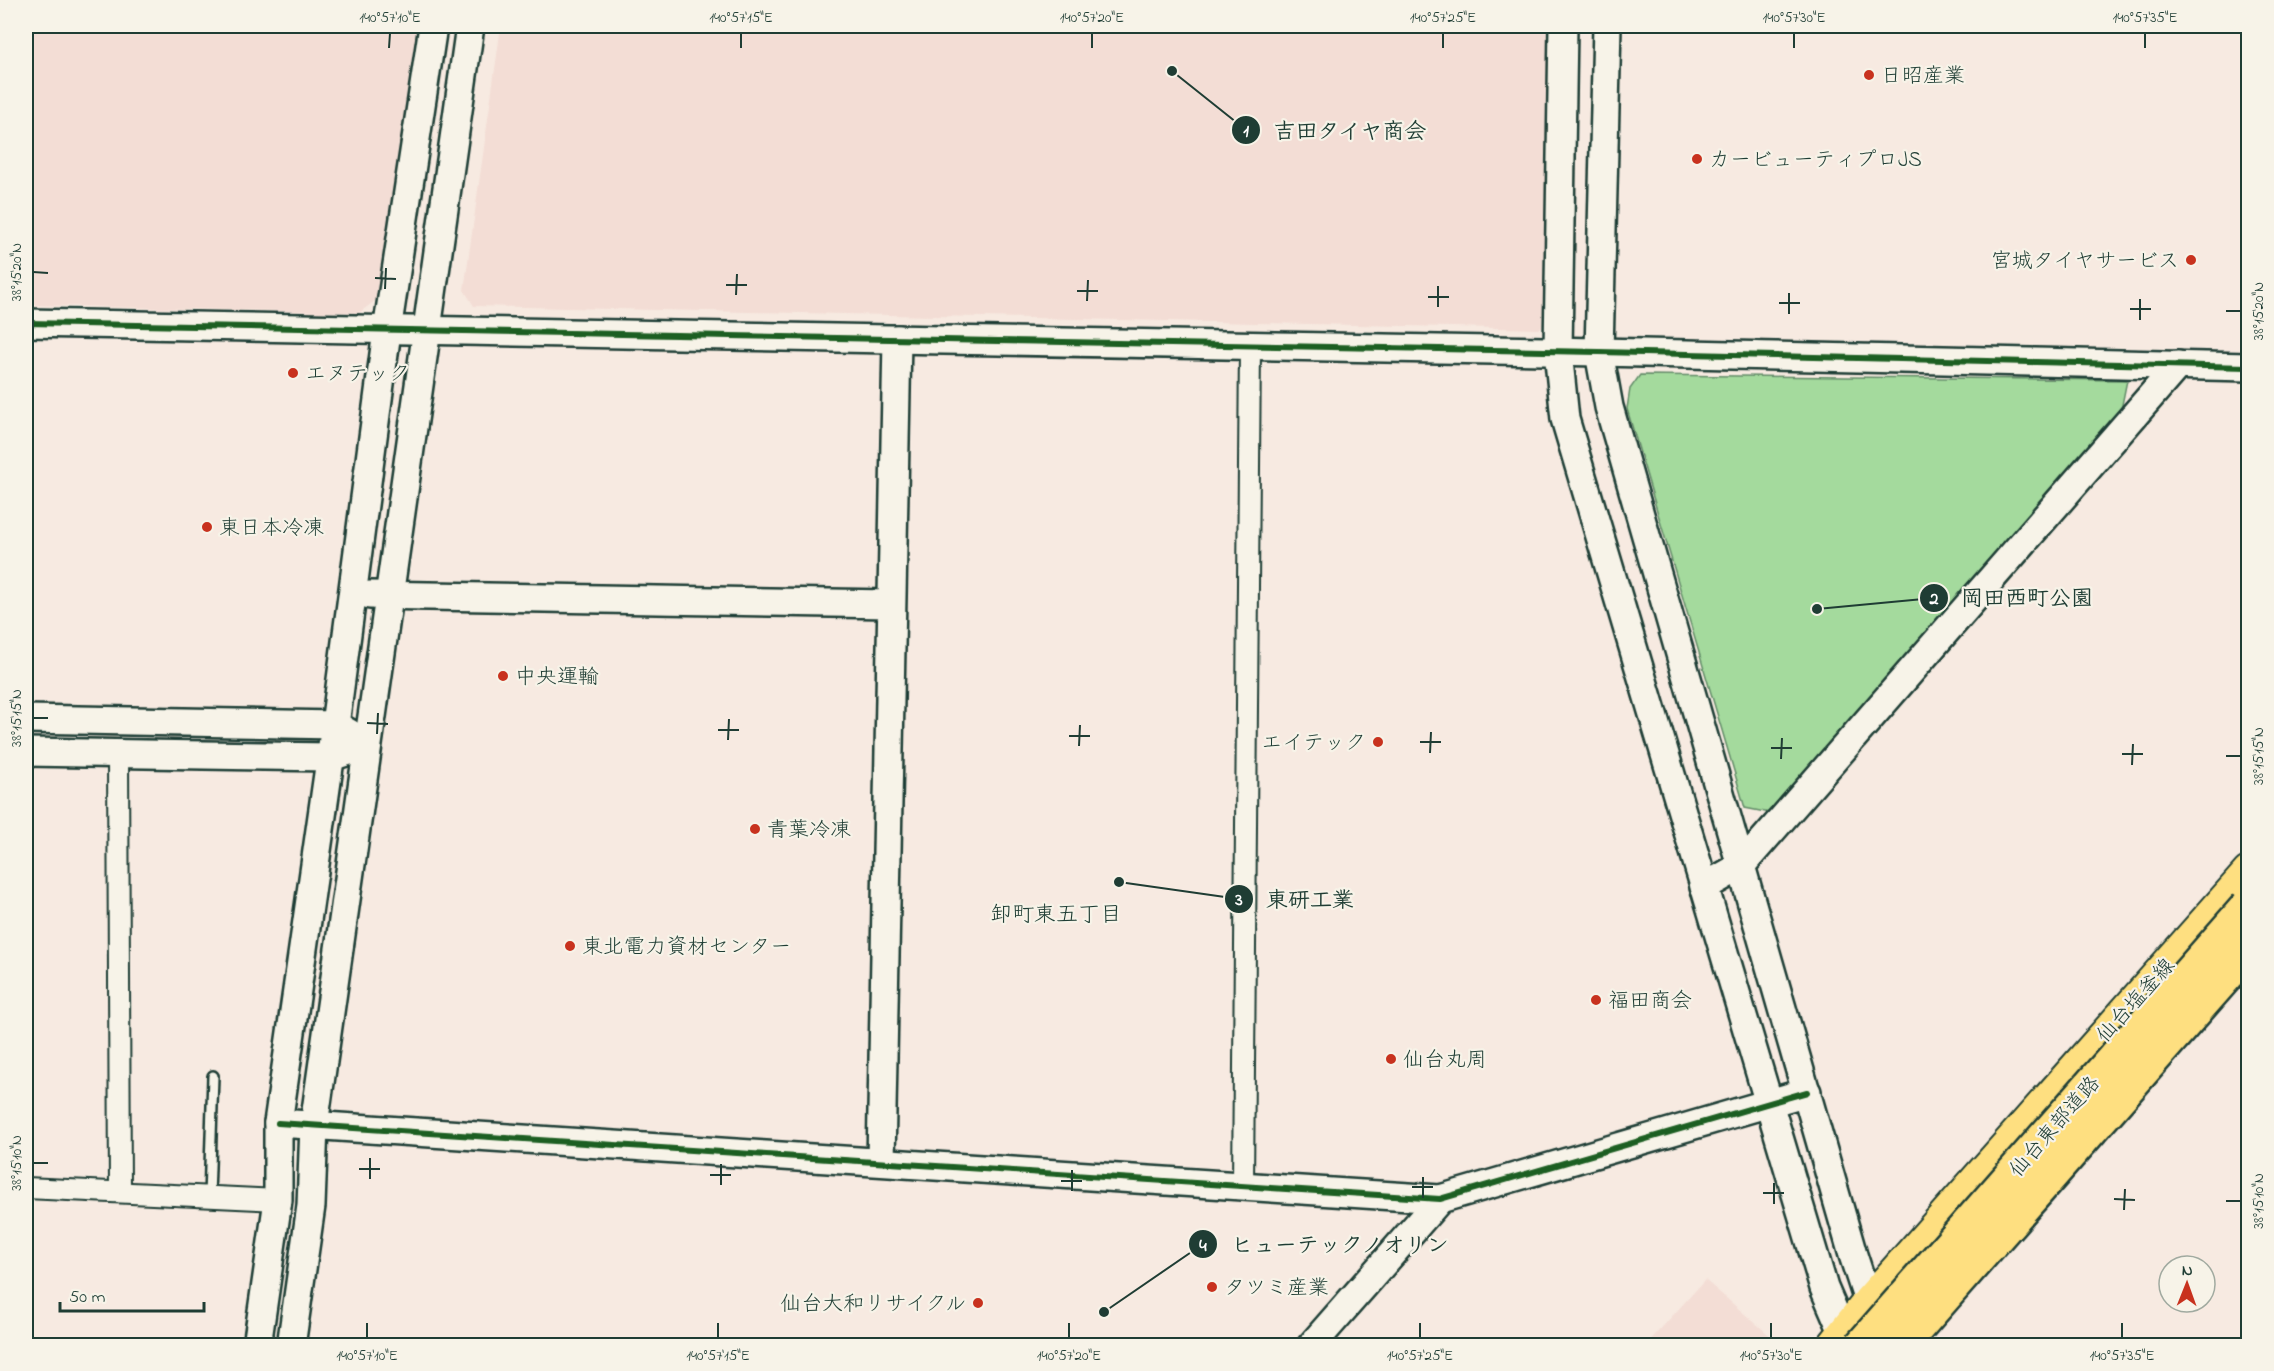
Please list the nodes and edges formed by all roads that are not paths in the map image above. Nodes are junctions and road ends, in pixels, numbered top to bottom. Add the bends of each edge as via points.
1 (433, 26) edge
2 (470, 26) edge
3 (1563, 26) edge
4 (1607, 26) edge
5 (26, 324) edge
6 (387, 331) junction
7 (425, 332) junction
8 (897, 339) junction
9 (1250, 346) junction
10 (1558, 351) junction
11 (1599, 352) junction
12 (2178, 365) junction
13 (2248, 367) edge
14 (388, 595) junction
15 (352, 596) junction
16 (891, 604) junction
17 (26, 719) edge
18 (335, 725) junction
19 (367, 744) junction
20 (26, 752) edge
21 (118, 754) junction
22 (330, 757) junction
23 (1741, 866) junction
24 (2248, 872) edge
25 (1704, 887) junction
26 (2248, 906) edge
27 (2248, 951) edge
28 (2248, 974) edge
29 (213, 1076) dead end
30 (1807, 1092) junction
31 (1768, 1104) junction
32 (278, 1123) junction
33 (314, 1125) junction
34 (881, 1161) junction
35 (1244, 1186) junction
36 (26, 1188) edge
37 (120, 1192) junction
38 (209, 1197) junction
39 (1440, 1199) junction
40 (278, 1200) junction
41 (1868, 1300) junction
42 (1848, 1342) edge
43 (1913, 1345) edge
44 (257, 1346) edge
45 (291, 1346) edge
46 (1311, 1346) edge

1 - 6 street
2 - 7 street
3 - 10 street
4 - 11 street
5 - 6 street
6 - 7 street
6 - 15 street
7 - 8 street
7 - 14 street
8 - 9 street
8 - 16 street
9 - 10 street
9 - 35 street
10 - 11 street
10 - 25 street via 1565,419
11 - 12 street
11 - 23 street via 1609,408
12 - 13 street
12 - 23 street
14 - 15 street
14 - 16 street
14 - 19 street
15 - 18 street
16 - 34 street
17 - 18 street
18 - 19 street
18 - 22 street
19 - 22 street
19 - 33 street
20 - 21 street
21 - 22 street
21 - 37 street
22 - 32 street
23 - 25 street
23 - 30 street
24 - 41 main road, 仙台塩釜線
25 - 31 street
26 - 42 highway, 仙台東部道路, bridge
27 - 43 highway, 仙台東部道路, bridge
28 - 43 main road
29 - 38 lane
30 - 31 street
30 - 41 street
31 - 39 street
31 - 42 street via 1824,1288
32 - 33 street
32 - 40 street
33 - 34 street
33 - 45 street via 311,1206
34 - 35 street
35 - 39 street
36 - 37 street
37 - 38 street
38 - 40 street
39 - 46 street
40 - 44 street
41 - 42 main road, 仙台塩釜線
41 - 43 street

